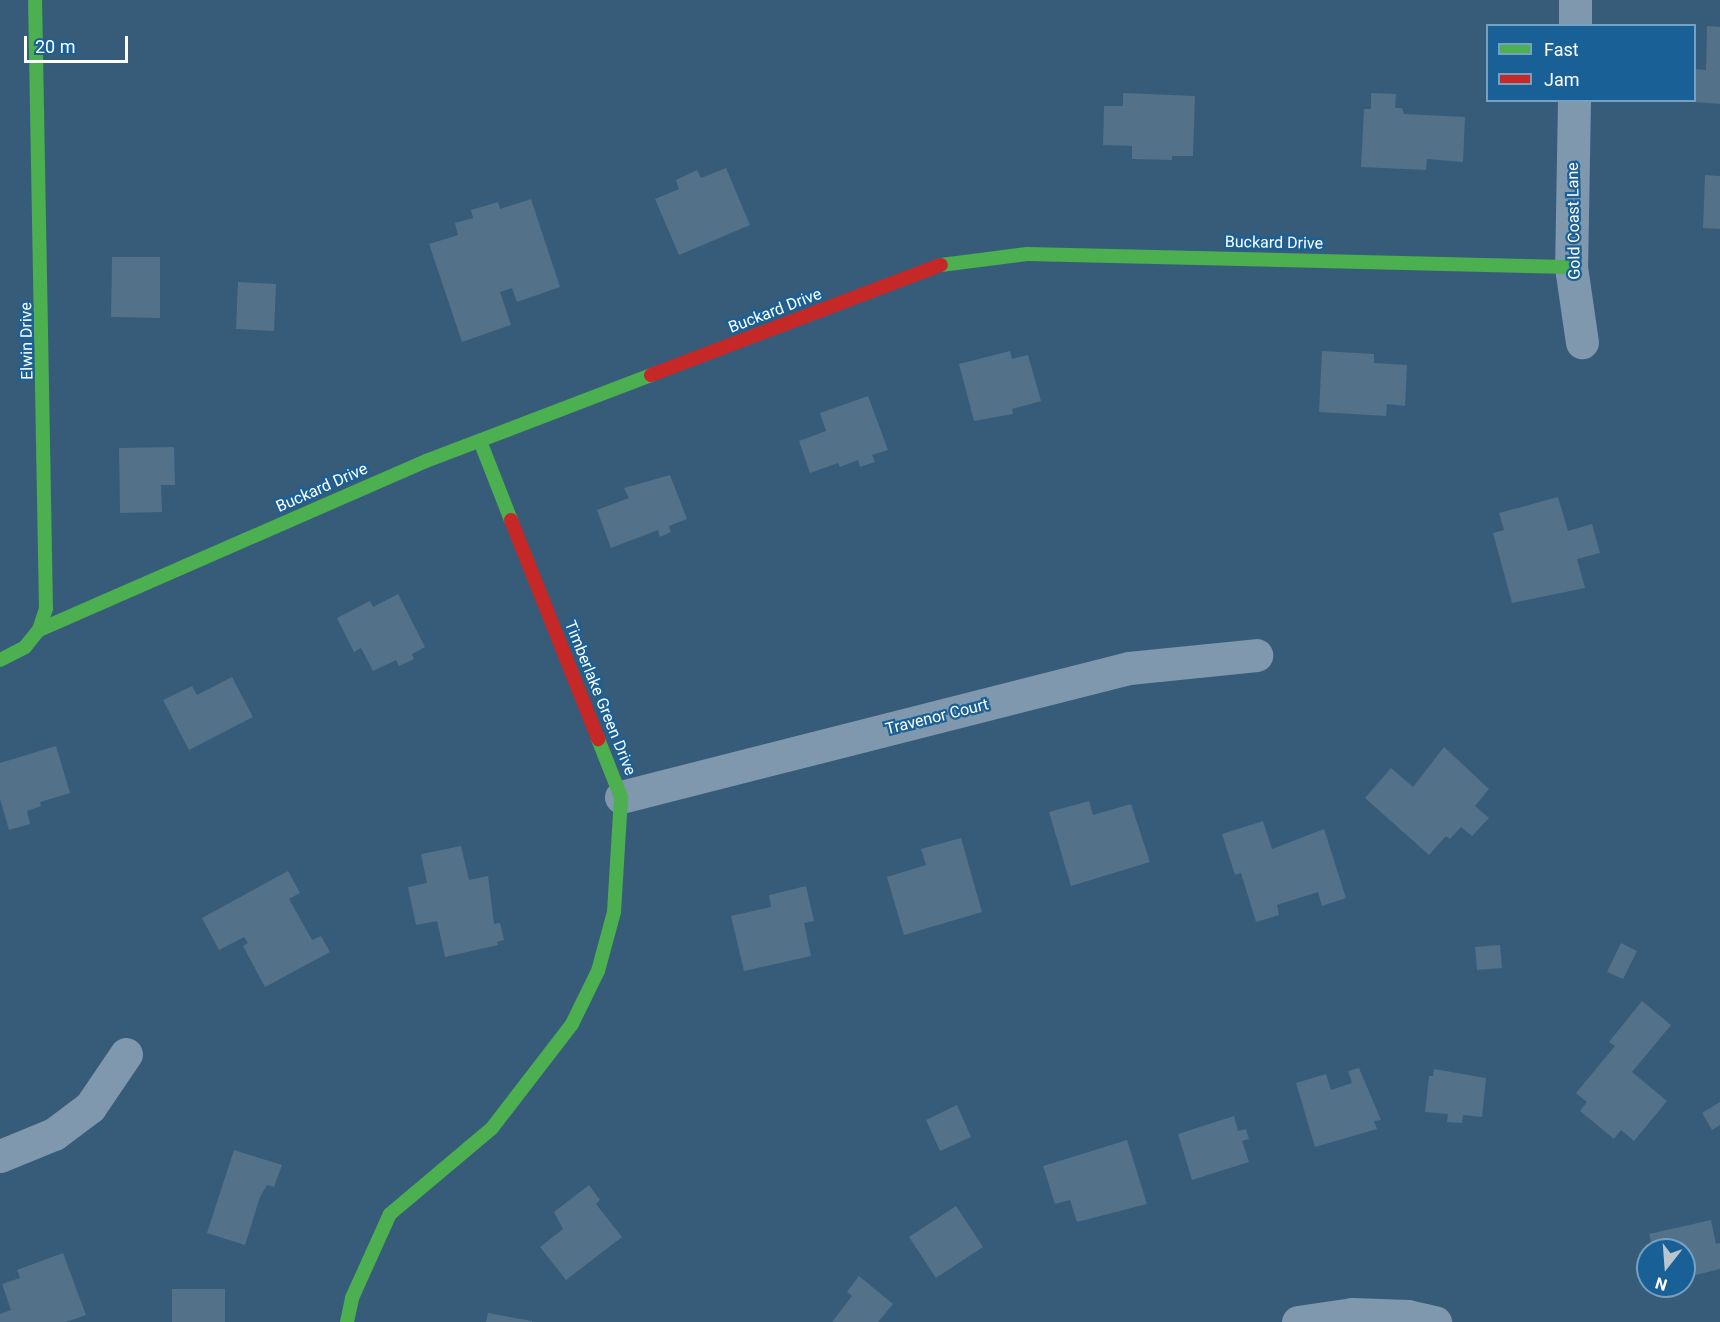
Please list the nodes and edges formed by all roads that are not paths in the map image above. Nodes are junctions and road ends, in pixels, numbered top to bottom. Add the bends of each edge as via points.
1 (35, 0) edge
2 (1575, 0) edge
3 (1575, 24) edge
4 (1574, 102) edge
5 (1571, 267) junction
6 (1582, 342) dead end
7 (480, 441) junction
8 (39, 630) junction
9 (1256, 655) dead end
10 (0, 660) edge
11 (621, 797) junction
12 (126, 1054) dead end
13 (0, 1156) edge
14 (347, 1322) edge
15 (1298, 1322) edge
16 (1435, 1322) edge

1 - 8 street, Elwin Drive via 47,519 46,609
2 - 3 street
4 - 5 street, Gold Coast Lane
5 - 6 street, Gold Coast Lane
5 - 7 street, Buckard Drive via 1027,254 945,264
7 - 8 street, Buckard Drive
7 - 11 street, Timberlake Green Drive
8 - 10 street via 25,646
9 - 11 street, Travenor Court via 1129,668
11 - 14 street, Timberlake Green Drive via 614,912 598,971 572,1024 492,1128 390,1214 352,1298
12 - 13 street via 90,1107 54,1134
15 - 16 street via 1352,1314 1408,1316

